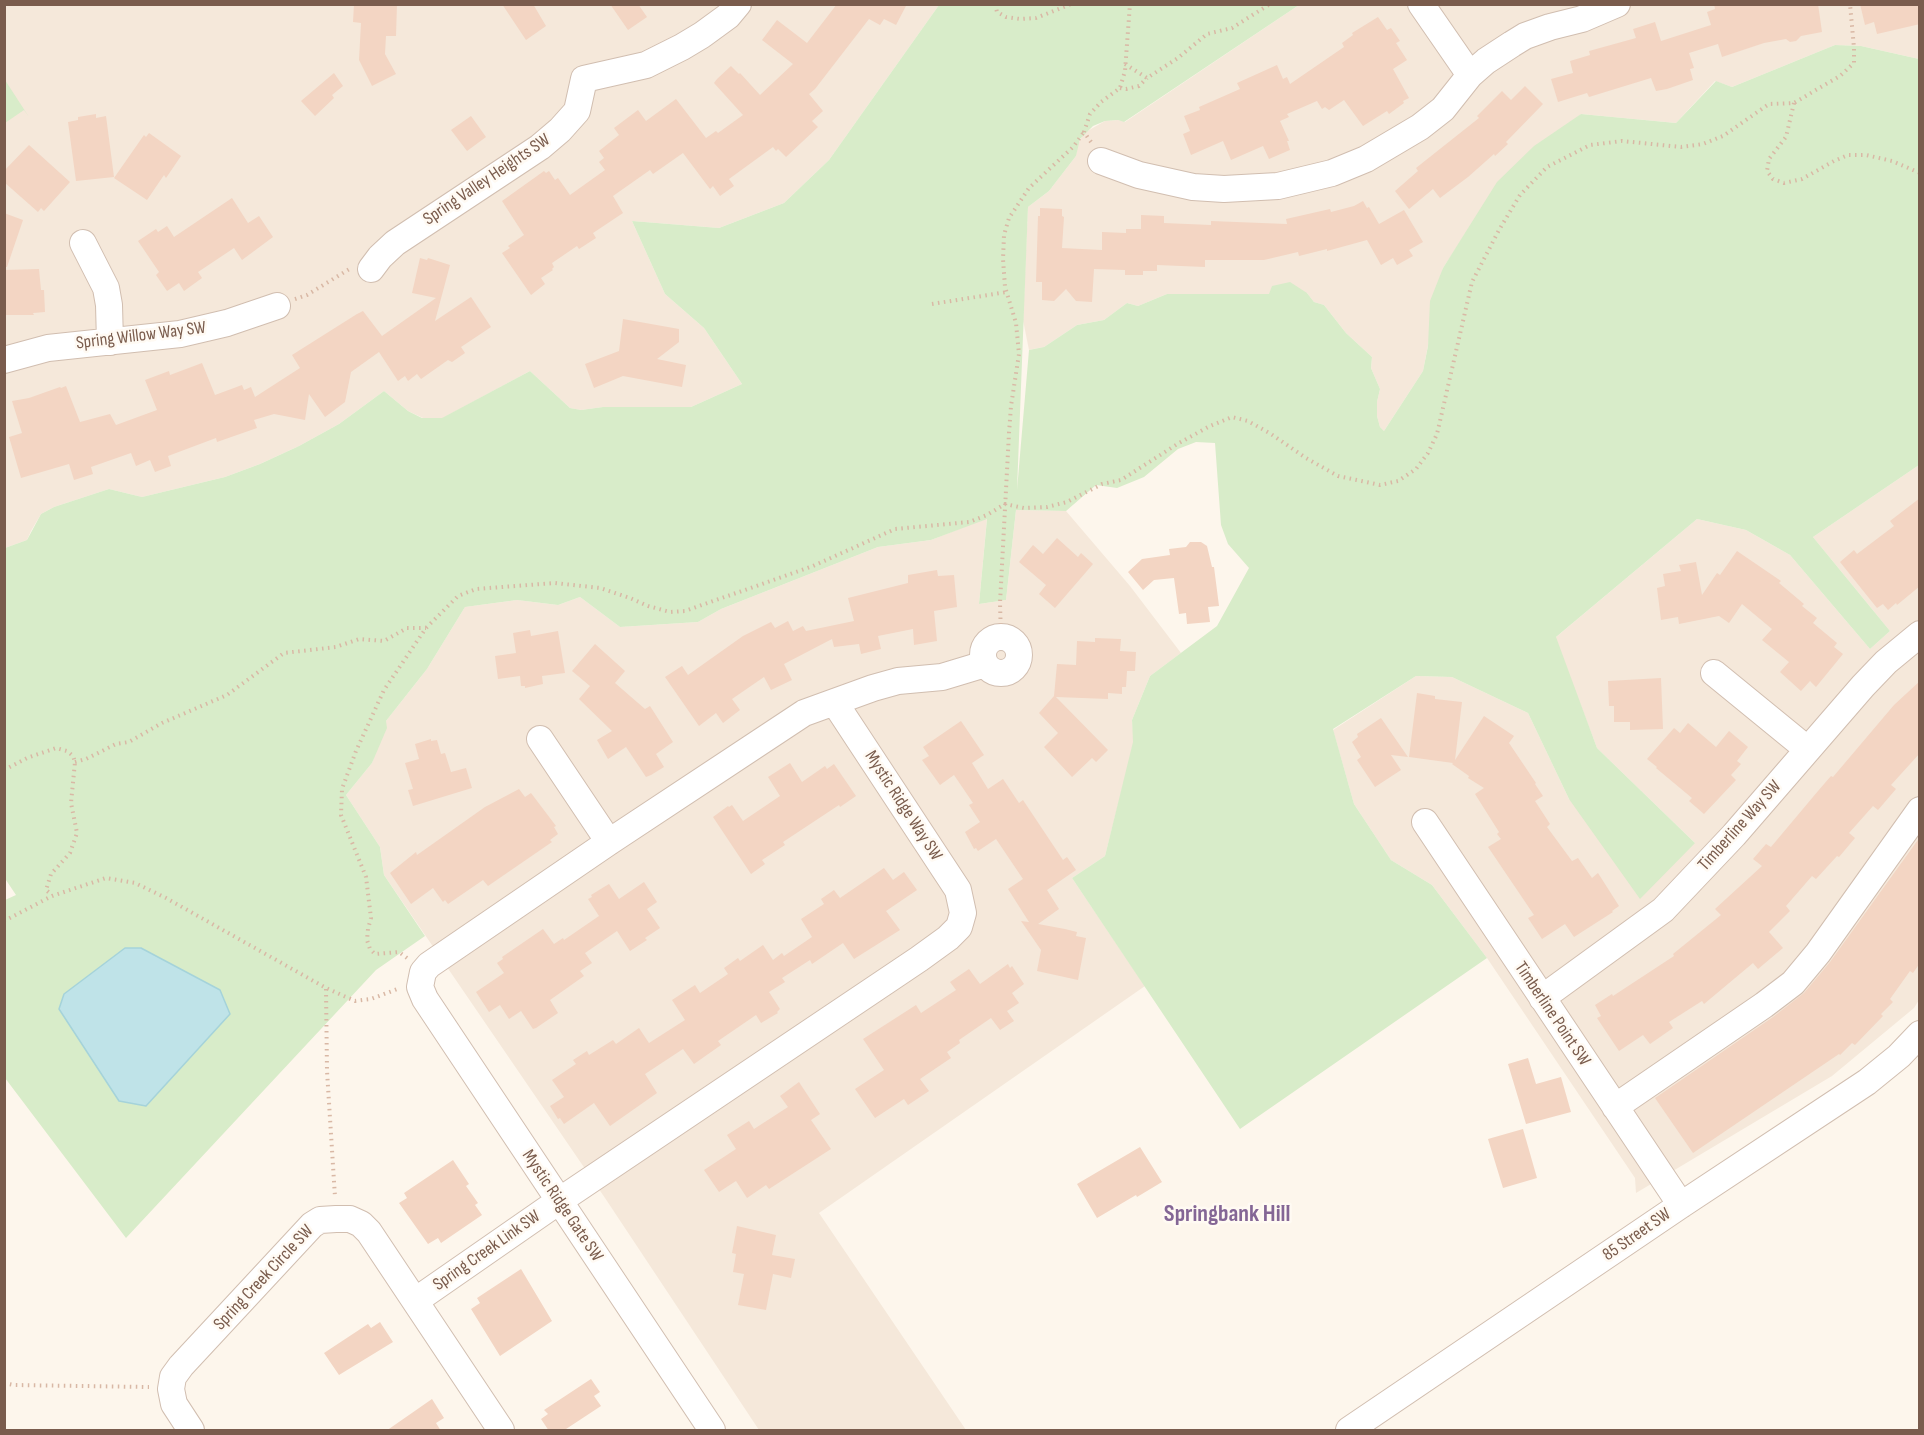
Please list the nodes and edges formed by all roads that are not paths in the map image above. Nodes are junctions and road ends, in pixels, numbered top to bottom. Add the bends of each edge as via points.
1 (738, 4) edge
2 (1421, 4) edge
3 (1617, 4) edge
4 (1470, 75) junction
5 (1101, 161) road end
6 (83, 243) dead end
7 (375, 263) road end
8 (277, 306) road end
9 (110, 342) junction
10 (4, 360) edge
11 (1920, 634) edge
12 (1001, 637) road end
13 (1714, 673) dead end
14 (835, 703) junction
15 (540, 739) dead end
16 (1808, 748) junction
17 (1920, 810) edge
18 (1425, 822) dead end
19 (609, 842) junction
20 (1542, 998) junction
21 (1920, 1034) edge
22 (1616, 1107) junction
23 (559, 1201) junction
24 (1681, 1205) junction
25 (415, 1301) junction
26 (191, 1431) edge
27 (501, 1431) edge
28 (712, 1431) edge
29 (1349, 1431) edge

1 - 7 street, Spring Valley Heights SW via 728,16 682,47 645,65 584,79 577,111 560,130 395,243
2 - 4 street
3 - 4 street via 1582,20 1525,36
4 - 5 street via 1443,109 1408,135 1353,165 1310,179 1252,189 1193,188 1139,176
6 - 9 street via 106,288
8 - 9 street, Spring Willow Way SW via 194,332
9 - 10 street, Spring Willow Way SW via 48,348
11 - 16 street, Timberline Way SW via 1886,662
12 - 14 street via 1016,644 1020,656 1006,673 994,672 985,664 942,677 898,681
13 - 16 street
14 - 19 street via 804,713
14 - 23 street, Mystic Ridge Way SW via 958,890 963,913 958,927 920,959
15 - 19 street
16 - 20 street, Timberline Way SW via 1663,910
17 - 22 street via 1818,953 1792,983
18 - 20 street, Timberline Point SW
19 - 23 street, Mystic Ridge Gate SW via 429,965 420,987
20 - 22 street, Timberline Point SW
21 - 24 street, 85 Street SW via 1867,1082
22 - 24 street, Timberline Point SW
23 - 25 street, Spring Creek Link SW
23 - 28 street, Mystic Ridge Gate SW
24 - 29 street, 85 Street SW
25 - 26 street, Spring Creek Circle SW via 362,1224 350,1219 320,1220 173,1377 174,1404
25 - 27 street, Spring Creek Circle SW

